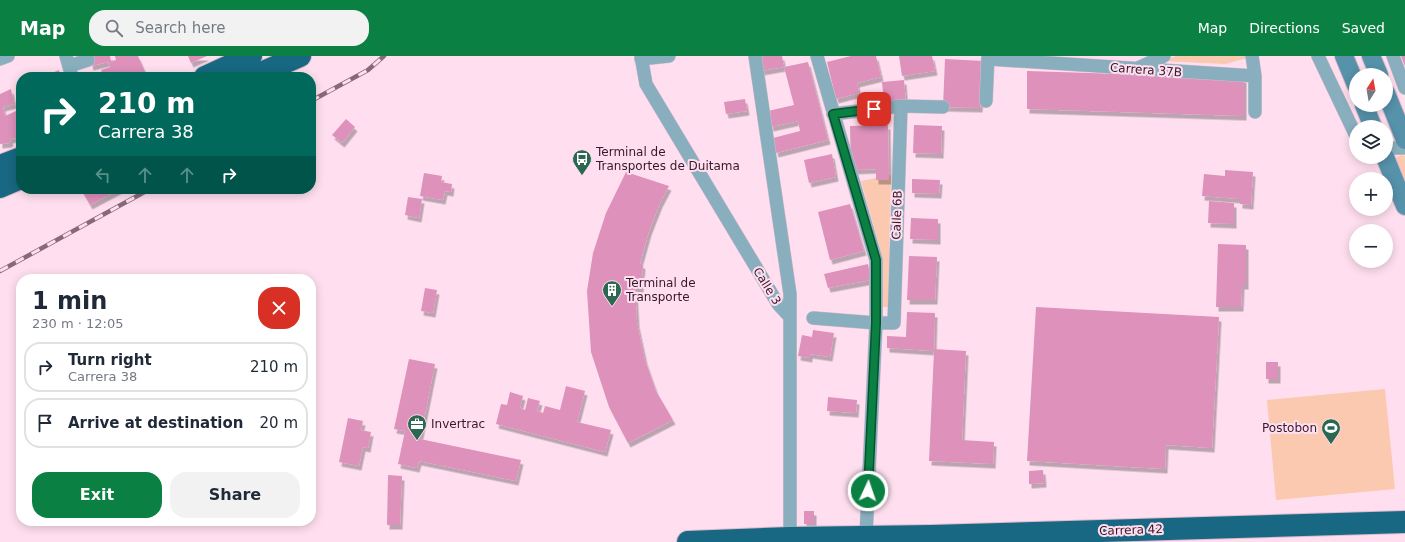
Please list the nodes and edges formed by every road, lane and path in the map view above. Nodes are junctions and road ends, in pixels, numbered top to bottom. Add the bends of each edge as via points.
1 (8, 56) edge
2 (251, 56) edge
3 (300, 56) edge
4 (669, 56) edge
5 (755, 56) edge
6 (817, 56) edge
7 (1164, 56) edge
8 (1252, 56) edge
9 (1318, 56) edge
10 (1344, 56) edge
11 (1371, 56) edge
12 (1393, 56) edge
13 (641, 57) edge
14 (988, 57) edge
15 (87, 58) edge
16 (0, 59) edge
17 (69, 66) edge
18 (1349, 68) edge
19 (1376, 68) edge
20 (1134, 69) junction
21 (216, 72) edge
22 (263, 72) edge
23 (1255, 76) junction
24 (1405, 88) edge
25 (986, 100) dead end
26 (901, 106) junction
27 (943, 107) dead end
28 (1393, 110) edge
29 (1254, 112) dead end
30 (833, 114) junction
31 (1349, 121) edge
32 (1405, 140) edge
33 (1393, 148) edge
34 (1405, 148) edge
35 (16, 160) edge
36 (1388, 164) edge
37 (0, 166) edge
38 (16, 180) edge
39 (0, 187) edge
40 (1405, 206) edge
41 (790, 317) junction
42 (813, 318) dead end
43 (876, 323) junction
44 (1405, 522) edge
45 (866, 536) junction
46 (930, 539) edge
47 (790, 540) edge
48 (688, 542) edge

1 - 16 street
2 - 21 highway
3 - 22 highway
4 - 13 street
5 - 41 street via 790,294
6 - 30 street
7 - 20 street
8 - 23 street
9 - 31 street
10 - 18 main road
11 - 19 main road
12 - 24 street
13 - 41 street, Calle 3 via 646,84 778,304
14 - 20 street, Carrera 37B
14 - 25 street
15 - 17 street
20 - 23 street, Carrera 37B
23 - 29 street
26 - 27 street
26 - 30 street
26 - 43 street, Calle 6B via 894,323
28 - 32 main road
30 - 43 street via 876,260
33 - 34 street
35 - 37 highway
36 - 40 main road
38 - 39 highway
41 - 47 street, Calle 3
42 - 43 street
43 - 45 street
44 - 46 highway, Carrera 42
45 - 46 highway, Carrera 42
45 - 47 highway, Carrera 42
47 - 48 highway, Carrera 42

